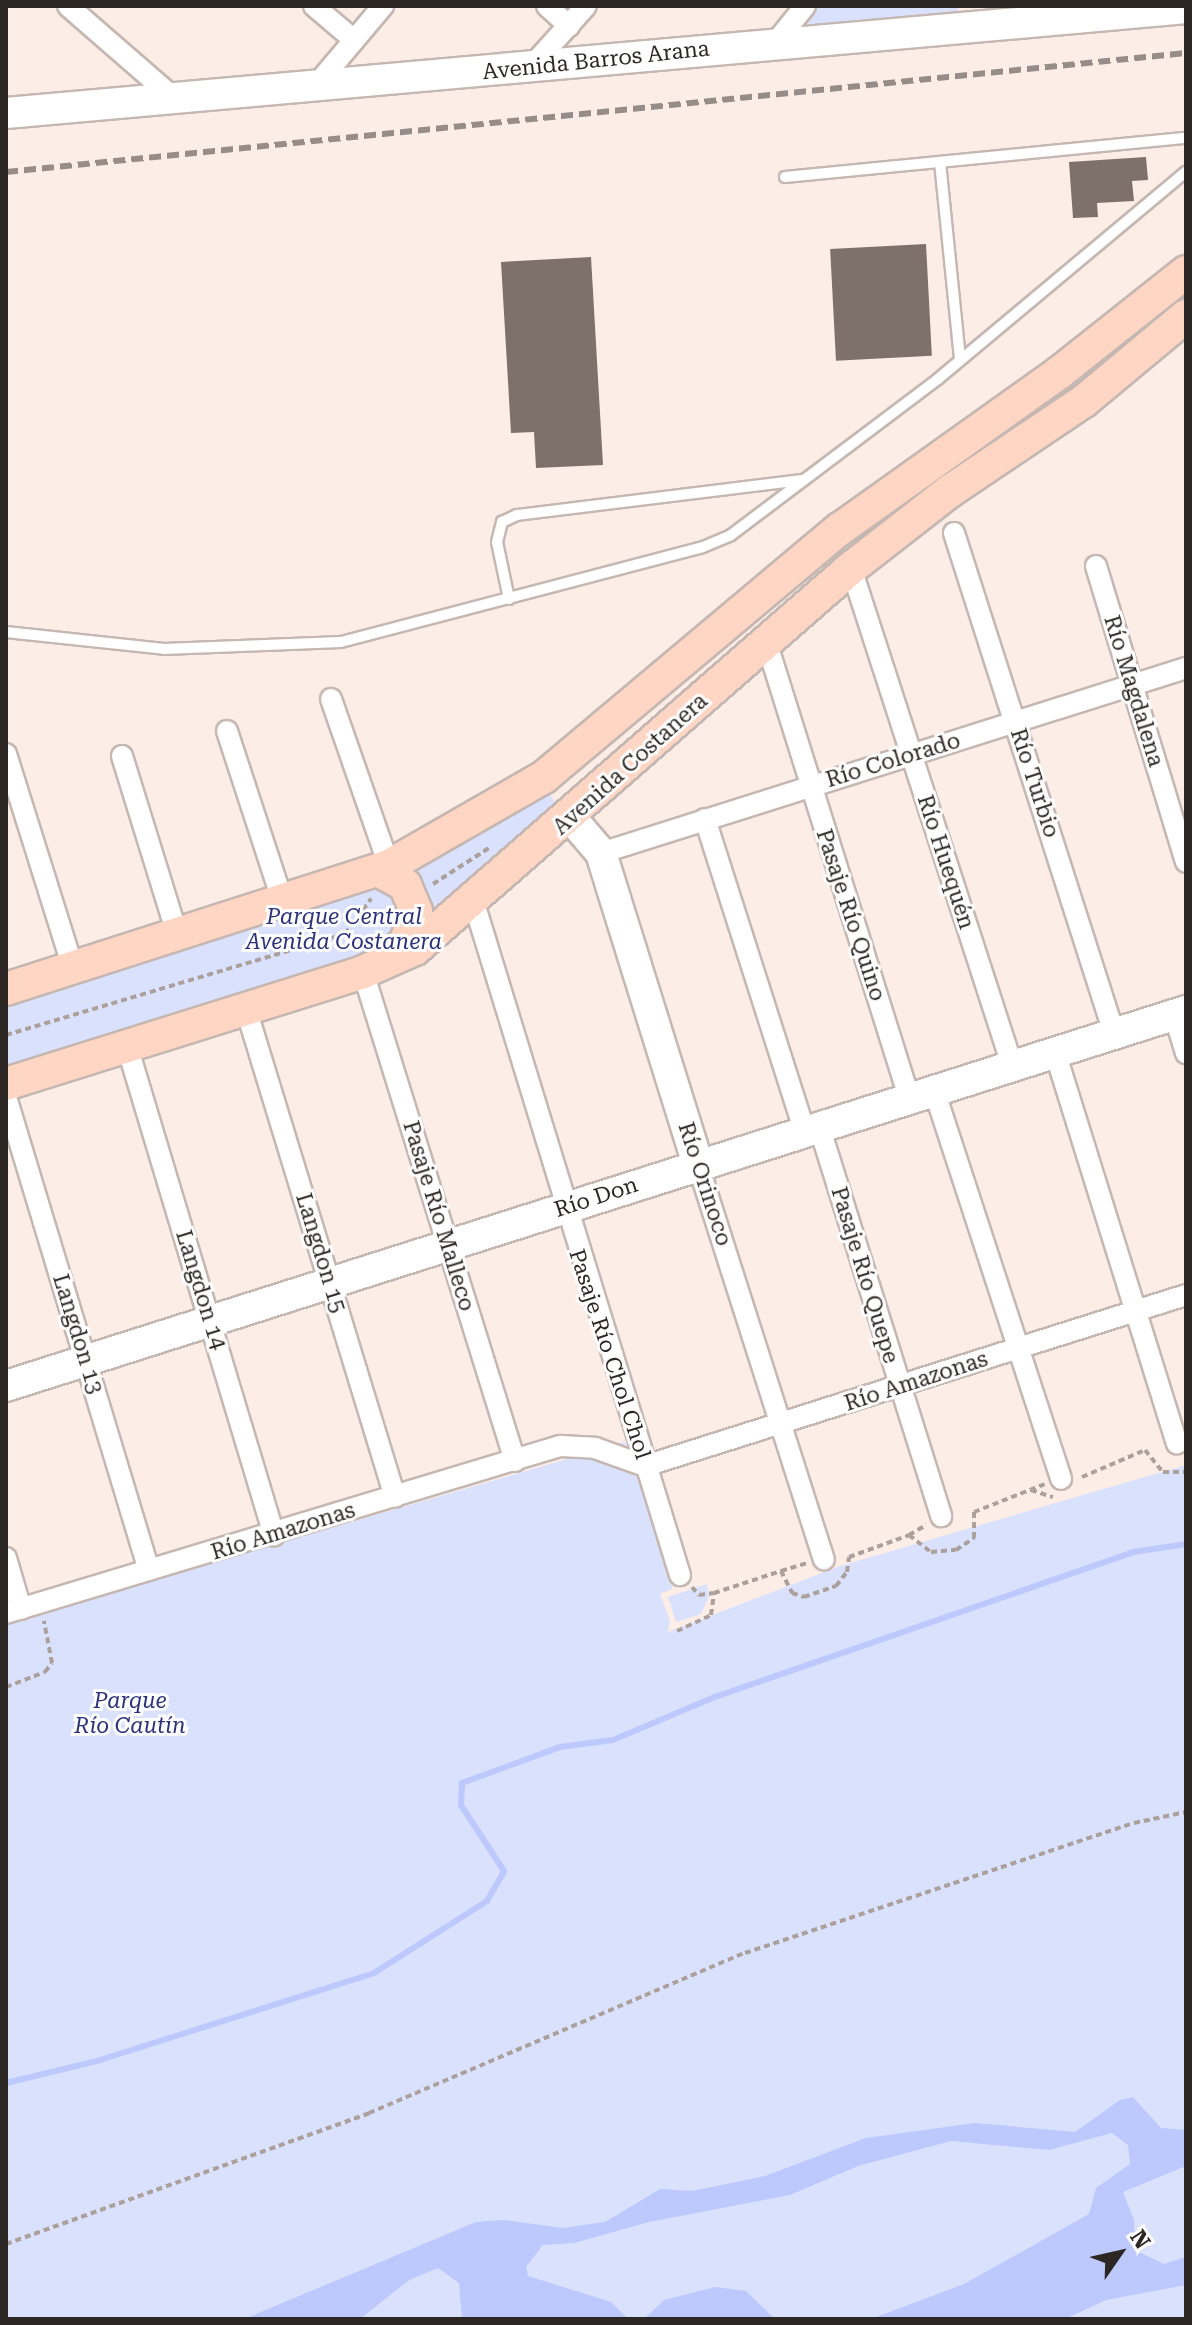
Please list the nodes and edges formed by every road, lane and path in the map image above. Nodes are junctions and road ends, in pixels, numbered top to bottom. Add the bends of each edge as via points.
1 (68, 6) edge
2 (314, 6) edge
3 (383, 6) edge
4 (547, 6) edge
5 (586, 6) edge
6 (805, 6) edge
7 (1186, 8) edge
8 (1122, 10) edge
9 (996, 16) edge
10 (569, 26) junction
11 (354, 40) junction
12 (776, 42) junction
13 (531, 67) junction
14 (313, 89) junction
15 (174, 98) junction
16 (6, 113) edge
17 (1186, 138) edge
18 (940, 162) junction
19 (1186, 172) edge
20 (785, 177) dead end
21 (1186, 272) edge
22 (1186, 316) edge
23 (960, 358) junction
24 (804, 480) junction
25 (954, 533) dead end
26 (1096, 566) dead end
27 (851, 568) junction
28 (509, 599) junction
29 (6, 632) edge
30 (766, 641) junction
31 (1186, 668) edge
32 (1132, 684) junction
33 (331, 699) dead end
34 (1016, 721) junction
35 (227, 731) dead end
36 (6, 754) edge
37 (911, 754) junction
38 (122, 756) dead end
39 (810, 786) junction
40 (571, 818) junction
41 (705, 819) junction
42 (601, 853) junction
43 (1186, 862) edge
44 (384, 868) junction
45 (283, 902) junction
46 (474, 903) junction
47 (177, 934) junction
48 (375, 967) junction
49 (73, 968) junction
50 (6, 989) edge
51 (246, 1009) junction
52 (1180, 1012) edge
53 (1114, 1033) junction
54 (127, 1046) junction
55 (1055, 1052) junction
56 (1186, 1053) edge
57 (1012, 1065) junction
58 (6, 1084) edge
59 (922, 1094) junction
60 (6, 1097) edge
61 (811, 1128) junction
62 (698, 1165) junction
63 (564, 1208) junction
64 (448, 1244) junction
65 (330, 1282) junction
66 (1186, 1295) edge
67 (1136, 1311) junction
68 (210, 1321) junction
69 (1019, 1348) junction
70 (86, 1360) junction
71 (6, 1386) edge
72 (900, 1386) junction
73 (781, 1424) junction
74 (1177, 1443) dead end
75 (515, 1461) junction
76 (645, 1466) junction
77 (1186, 1472) edge
78 (1067, 1485) junction
79 (395, 1497) junction
80 (941, 1516) dead end
81 (274, 1535) junction
82 (6, 1558) edge
83 (824, 1559) dead end
84 (149, 1570) junction
85 (680, 1575) dead end
86 (23, 1611) edge
87 (677, 1631) dead end
88 (6, 1687) edge
89 (1186, 1812) edge
90 (6, 2244) edge

1 - 15 street
2 - 11 street
3 - 11 street
4 - 10 street
5 - 10 street
6 - 12 street
7 - 8 street, Avenida Barros Arana
8 - 9 street, Avenida Barros Arana
9 - 12 street, Avenida Barros Arana
10 - 13 street
11 - 14 street
12 - 13 street, Avenida Barros Arana
13 - 14 street, Avenida Barros Arana
14 - 15 street, Avenida Barros Arana
15 - 16 street, Avenida Barros Arana
17 - 18 lane
18 - 20 lane
18 - 23 lane
19 - 23 lane
21 - 44 main road, Avenida Costanera via 1060,372 840,529 544,777
22 - 27 main road, Avenida Costanera via 1084,401 950,491
23 - 24 lane
24 - 28 lane via 731,535 703,547
24 - 28 lane via 517,515 502,522 497,542
25 - 34 street, Río Turbio
26 - 32 street, Río Magdalena
27 - 30 main road, Avenida Costanera
27 - 37 street, Río Huequén
28 - 29 lane via 341,642 164,649
30 - 39 street, Pasaje Río Quino
30 - 40 main road, Avenida Costanera
31 - 32 street, Río Colorado
32 - 34 street, Río Colorado
32 - 43 street, Río Magdalena
33 - 44 street
34 - 37 street, Río Colorado
34 - 53 street, Río Turbio
35 - 45 street
36 - 49 street
37 - 39 street, Río Colorado
37 - 57 street, Río Huequén
38 - 47 street
39 - 41 street, Río Colorado
39 - 59 street, Pasaje Río Quino
40 - 42 street, Río Orinoco
40 - 46 main road, Avenida Costanera
41 - 42 street, Río Colorado
41 - 61 street, Pasaje Río Quepe
42 - 62 street, Río Orinoco
44 - 45 main road, Avenida Costanera
44 - 48 main road via 405,885 416,911 406,941
45 - 47 main road, Avenida Costanera
46 - 48 main road, Avenida Costanera via 415,949
46 - 63 street, Pasaje Río Chol Chol
47 - 49 main road, Avenida Costanera
48 - 51 main road, Avenida Costanera
48 - 64 street, Pasaje Río Malleco
49 - 50 main road, Avenida Costanera
51 - 54 main road, Avenida Costanera
51 - 65 street, Langdon 15
52 - 53 street, Río Don
52 - 56 street
53 - 55 street, Río Don
54 - 58 main road, Avenida Costanera
54 - 68 street, Langdon 14
55 - 57 street, Río Don
55 - 67 street
57 - 59 street, Río Don
59 - 61 street, Río Don
59 - 69 street, Pasaje Río Quino
60 - 70 street, Langdon 13
61 - 62 street, Río Don
61 - 72 street, Pasaje Río Quepe
62 - 63 street, Río Don
62 - 73 street, Río Orinoco
63 - 64 street, Río Don
63 - 76 street, Pasaje Río Chol Chol
64 - 65 street, Río Don
64 - 75 street, Pasaje Río Malleco
65 - 68 street, Río Don
65 - 79 street, Langdon 15
66 - 67 street, Río Amazonas
67 - 69 street, Río Amazonas
67 - 74 street
68 - 70 street, Río Don
68 - 81 street, Langdon 14
69 - 72 street, Río Amazonas
69 - 78 street, Pasaje Río Quino
70 - 71 street, Río Don
70 - 84 street, Langdon 13
72 - 73 street, Río Amazonas
72 - 80 street, Pasaje Río Quepe
73 - 76 street, Río Amazonas
73 - 83 street, Río Orinoco
75 - 76 street, Río Amazonas via 560,1446 595,1448
75 - 79 street, Río Amazonas
76 - 85 street, Pasaje Río Chol Chol
77 - 78 path via 1163,1472 1145,1450 1086,1471
78 - 87 path via 1051,1498 1029,1490 974,1512 974,1538 949,1553 931,1552 909,1535 849,1557 847,1572 836,1586 812,1595 792,1593 781,1571 714,1593 706,1620
79 - 81 street, Río Amazonas
81 - 84 street, Río Amazonas
82 - 86 street
84 - 86 street, Río Amazonas
86 - 88 path via 52,1663 45,1672
89 - 90 path via 1134,1823 745,1953 369,2113

